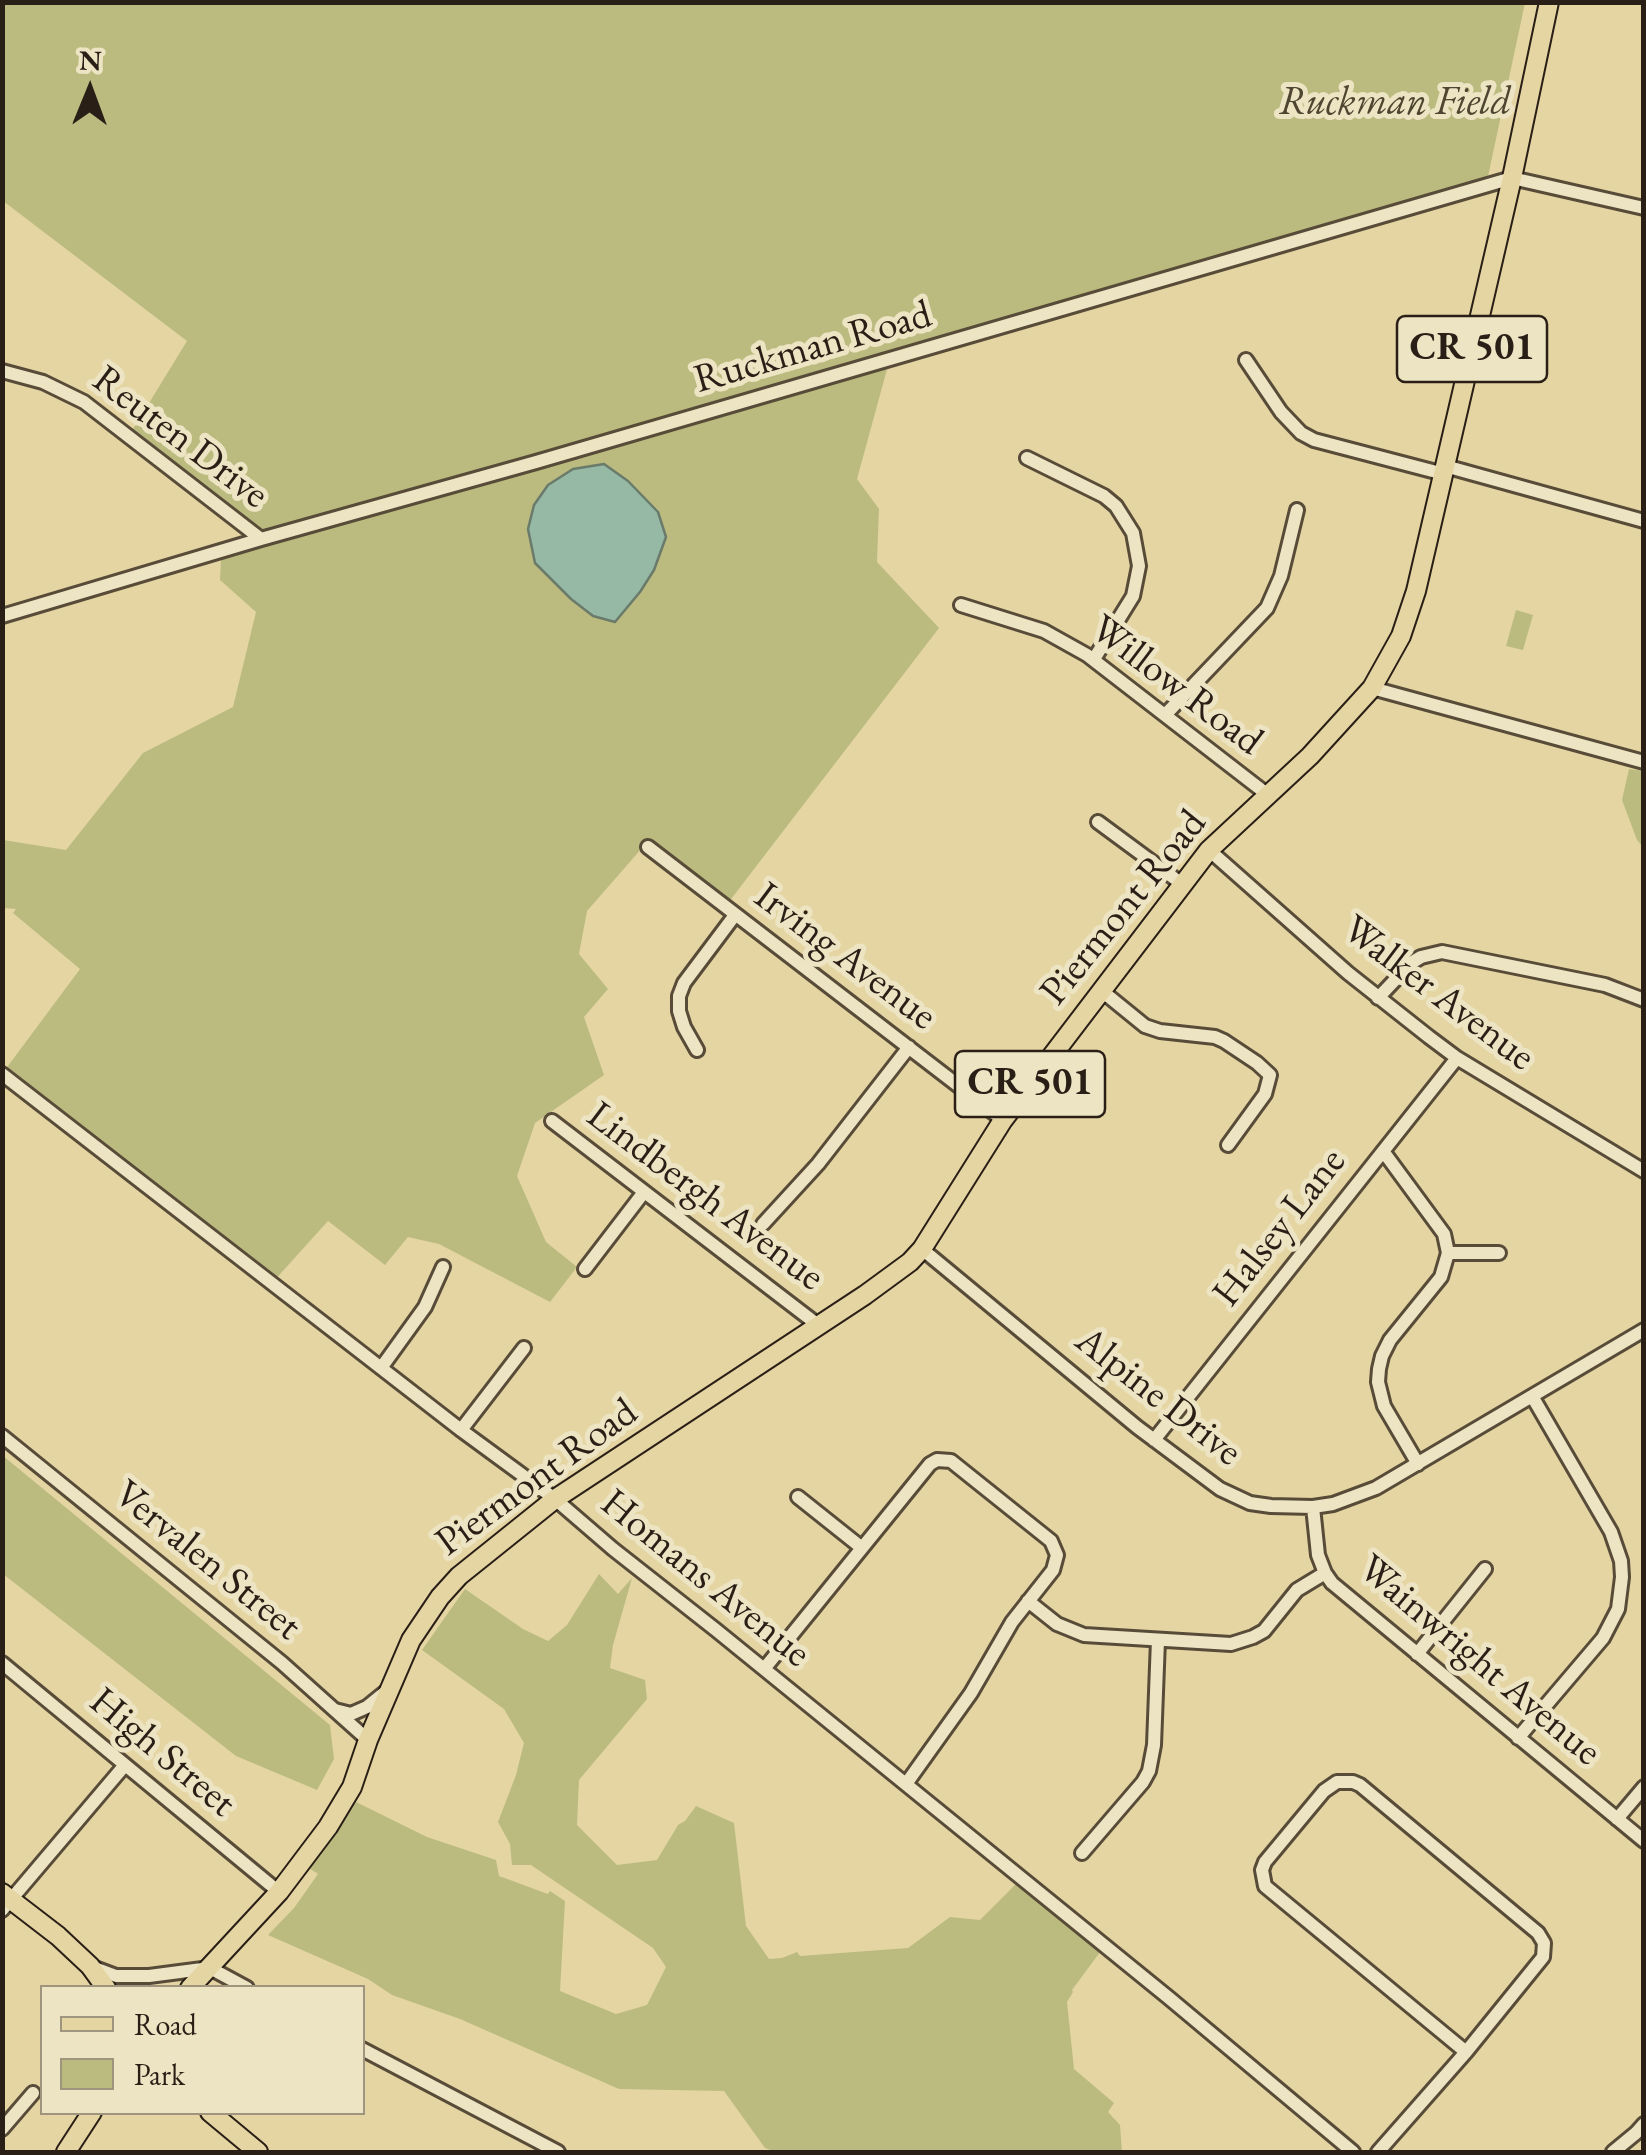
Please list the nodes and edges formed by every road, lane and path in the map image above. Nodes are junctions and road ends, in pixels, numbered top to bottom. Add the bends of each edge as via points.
1 (1548, 2) edge
2 (1512, 178) junction
3 (1644, 208) edge
4 (1246, 360) dead end
5 (2, 371) edge
6 (1027, 458) dead end
7 (1444, 470) junction
8 (1297, 510) dead end
9 (1644, 521) edge
10 (261, 539) junction
11 (961, 606) dead end
12 (2, 616) edge
13 (1094, 660) junction
14 (1372, 688) junction
15 (1166, 714) junction
16 (1644, 762) edge
17 (1268, 795) junction
18 (1098, 822) dead end
19 (648, 847) dead end
20 (1209, 850) junction
21 (1182, 884) junction
22 (736, 915) junction
23 (1102, 991) junction
24 (1378, 998) junction
25 (1644, 1000) edge
26 (908, 1047) junction
27 (697, 1050) dead end
28 (1457, 1058) junction
29 (2, 1074) edge
30 (1003, 1120) junction
31 (552, 1121) dead end
32 (1228, 1146) dead end
33 (1383, 1151) junction
34 (1644, 1171) edge
35 (644, 1192) junction
36 (764, 1224) dead end
37 (922, 1249) junction
38 (1448, 1253) junction
39 (1499, 1253) dead end
40 (443, 1267) dead end
41 (585, 1269) dead end
42 (818, 1325) junction
43 (1643, 1333) edge
44 (524, 1348) dead end
45 (381, 1368) junction
46 (1532, 1396) junction
47 (461, 1430) junction
48 (2, 1436) edge
49 (1154, 1440) junction
50 (1418, 1464) junction
51 (798, 1497) dead end
52 (556, 1499) junction
53 (1313, 1507) junction
54 (862, 1548) junction
55 (1485, 1569) dead end
56 (1324, 1573) junction
57 (1028, 1601) junction
58 (1158, 1640) junction
59 (1416, 1654) junction
60 (2, 1663) edge
61 (764, 1669) junction
62 (390, 1689) junction
63 (334, 1710) junction
64 (1518, 1738) junction
65 (368, 1740) junction
66 (125, 1765) junction
67 (906, 1784) junction
68 (1644, 1787) edge
69 (1617, 1820) junction
70 (1644, 1841) edge
71 (1082, 1852) dead end
72 (279, 1892) junction
73 (5, 1901) edge
74 (90, 1966) junction
75 (210, 1968) junction
76 (104, 1985) edge
77 (193, 1985) edge
78 (241, 1985) edge
79 (365, 2051) edge
80 (1466, 2052) junction
81 (33, 2093) dead end
82 (90, 2115) edge
83 (214, 2115) edge
84 (2, 2129) edge
85 (1641, 2132) edge
86 (537, 2148) edge
87 (66, 2152) edge
88 (258, 2152) edge
89 (558, 2152) edge
90 (1352, 2152) edge
91 (1378, 2152) edge
92 (1613, 2152) edge

1 - 2 main road, Piermont Road / CR 501
2 - 3 street, Ruckman Road
2 - 7 main road, Piermont Road / CR 501
2 - 10 street, Ruckman Road
4 - 7 street via 1290,424 1314,440
5 - 10 street, Reuten Drive via 48,384 92,407
6 - 13 street via 1104,496 1133,533 1139,566 1134,596
7 - 9 street
7 - 14 main road, Piermont Road / CR 501 via 1411,610
8 - 15 street via 1267,608
10 - 12 street, Ruckman Road
11 - 13 street, Willow Road via 1044,632
13 - 15 street, Willow Road
14 - 16 street
14 - 17 main road, Piermont Road / CR 501
15 - 17 street, Willow Road
17 - 20 main road, Piermont Road / CR 501
18 - 21 street
19 - 22 street, Irving Avenue
20 - 21 main road, Piermont Road / CR 501
20 - 24 street, Walker Avenue
21 - 23 main road, Piermont Road / CR 501
22 - 26 street, Irving Avenue
22 - 27 street via 679,996 684,1027
23 - 30 main road, Piermont Road / CR 501
23 - 32 street via 1145,1026 1224,1041 1270,1075
24 - 25 street via 1412,963 1442,952
24 - 28 street, Walker Avenue
26 - 30 street, Irving Avenue
26 - 36 street
28 - 33 street, Halsey Lane
28 - 34 street, Walker Avenue
29 - 45 street, Homans Avenue
30 - 37 main road, Piermont Road / CR 501
31 - 35 street, Lindbergh Avenue
33 - 38 street via 1444,1234
33 - 49 street, Halsey Lane
35 - 41 street
35 - 42 street, Lindbergh Avenue
37 - 42 main road, Piermont Road / CR 501
37 - 49 street, Alpine Drive
38 - 39 street
38 - 50 street via 1441,1277 1390,1340 1378,1369 1384,1406
40 - 45 street via 425,1307
42 - 52 main road, Piermont Road / CR 501
43 - 46 street, Alpine Drive
44 - 47 street
45 - 47 street, Homans Avenue
46 - 50 street, Alpine Drive
46 - 64 street via 1611,1532 1622,1577 1618,1609 1603,1638
47 - 52 street, Homans Avenue
48 - 63 street, Vervalen Street
49 - 53 street, Alpine Drive via 1235,1497
50 - 53 street, Alpine Drive via 1355,1497
51 - 54 street
52 - 61 street, Homans Avenue
52 - 62 main road, Piermont Road / CR 501 via 440,1596
53 - 56 street, Wainwright Avenue
54 - 57 street via 930,1464 951,1461 1055,1548 1053,1570
54 - 61 street
55 - 59 street
56 - 58 street via 1297,1590 1254,1637 1231,1644
56 - 59 street, Wainwright Avenue
57 - 58 street via 1084,1635
57 - 67 street
58 - 71 street via 1149,1770
59 - 64 street, Wainwright Avenue
60 - 66 street, High Street
61 - 67 street, Homans Avenue
62 - 63 street via 351,1714
62 - 65 main road, Piermont Road / CR 501
63 - 65 street, Vervalen Street
64 - 69 street, Wainwright Avenue
65 - 72 main road, Piermont Road / CR 501 via 345,1800
66 - 72 street, High Street
66 - 73 street
67 - 90 street, Homans Avenue
68 - 69 street
69 - 70 street, Wainwright Avenue
72 - 75 main road, Piermont Road / CR 501
73 - 74 main road
74 - 75 street via 122,1976
74 - 76 main road
75 - 77 main road, Piermont Road / CR 501
75 - 78 street
79 - 86 street
80 - 80 street via 1543,1958 1544,1943 1360,1785 1337,1782 1265,1862 1265,1886
80 - 91 street
81 - 84 street
82 - 87 main road
83 - 88 main road
85 - 92 street
86 - 89 street

